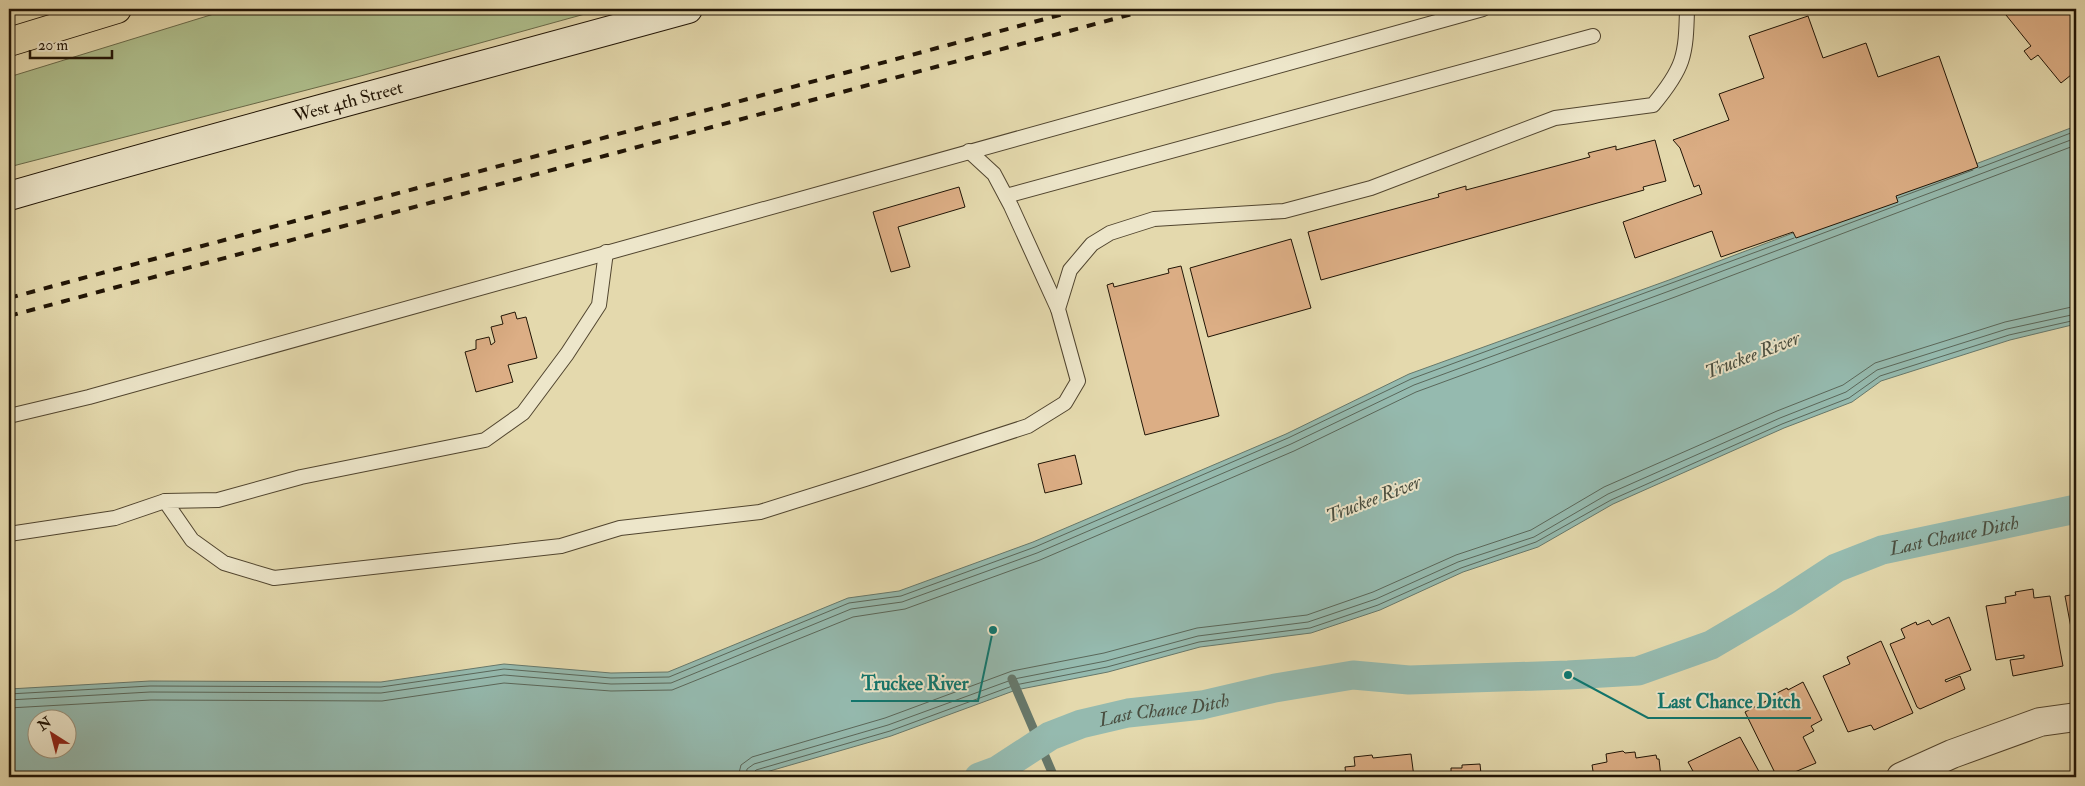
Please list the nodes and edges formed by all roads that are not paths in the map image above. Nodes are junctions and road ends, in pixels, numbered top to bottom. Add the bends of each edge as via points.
1 (117, 9) edge
2 (688, 9) edge
3 (1483, 9) edge
4 (1687, 9) edge
5 (1593, 36) dead end
6 (9, 42) edge
7 (969, 151) junction
8 (9, 196) edge
9 (1006, 196) junction
10 (606, 252) junction
11 (1058, 310) junction
12 (9, 416) edge
13 (165, 501) junction
14 (9, 534) edge
15 (2076, 717) edge
16 (1931, 771) edge
17 (1900, 777) edge

1 - 6 highway
2 - 8 main road, West 4th Street via 308,111
3 - 7 lane
4 - 11 lane via 1686,46 1676,74 1653,105 1556,118 1371,188 1284,211 1154,219 1110,233 1092,244 1070,270
5 - 9 lane
7 - 9 lane via 994,174
7 - 10 lane
9 - 11 lane
10 - 12 lane via 89,397
10 - 13 lane via 599,305 523,412 485,440 301,478 218,500
11 - 13 lane via 1078,381 1065,402 1028,426 760,512 620,528 561,546 274,578 218,559 192,540
13 - 14 lane via 115,518
15 - 16 main road via 2040,722
16 - 17 main road

